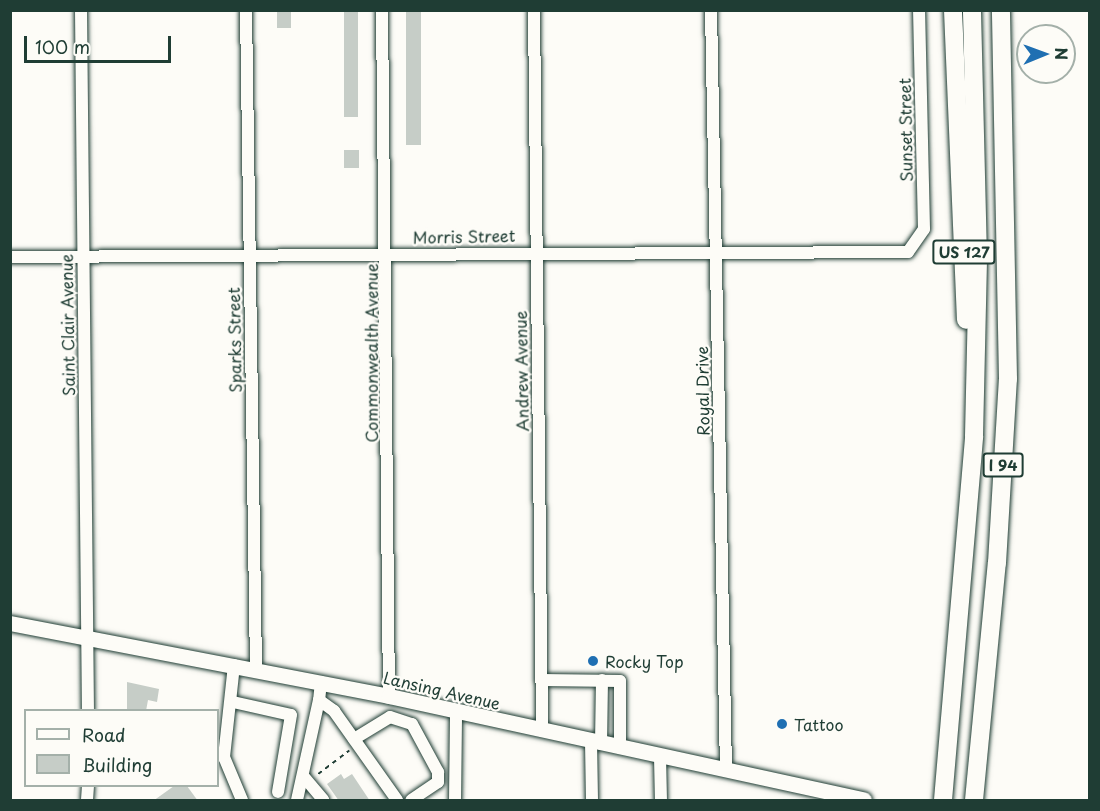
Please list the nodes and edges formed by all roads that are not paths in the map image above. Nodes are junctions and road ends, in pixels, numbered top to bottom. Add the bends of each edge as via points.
1 (81, 10) edge
2 (246, 10) edge
3 (382, 10) edge
4 (534, 10) edge
5 (711, 10) edge
6 (919, 10) edge
7 (953, 10) edge
8 (972, 10) edge
9 (1001, 10) edge
10 (1009, 10) edge
11 (1007, 129) junction
12 (916, 246) joint
13 (716, 249) junction
14 (536, 251) junction
15 (387, 254) junction
16 (250, 255) junction
17 (10, 257) edge
18 (83, 257) junction
19 (971, 493) junction
20 (10, 623) edge
21 (88, 639) junction
22 (234, 665) junction
23 (256, 669) junction
24 (542, 680) junction
25 (602, 681) junction
26 (321, 682) junction
27 (389, 696) junction
28 (319, 700) junction
29 (410, 701) junction
30 (233, 702) junction
31 (88, 709) edge
32 (456, 712) junction
33 (408, 722) junction
34 (542, 731) junction
35 (596, 743) junction
36 (352, 745) junction
37 (620, 748) junction
38 (660, 757) junction
39 (726, 771) junction
40 (310, 777) junction
41 (278, 792) dead end
42 (243, 801) edge
43 (297, 801) edge
44 (323, 801) edge
45 (397, 801) edge
46 (411, 801) edge
47 (455, 801) edge
48 (592, 801) edge
49 (661, 801) edge
50 (864, 801) edge
51 (943, 801) edge
52 (974, 801) edge

1 - 18 street, Saint Clair Avenue
2 - 16 street, Sparks Street
3 - 15 street, Commonwealth Avenue
4 - 14 street, Andrew Avenue
5 - 13 street, Royal Drive
6 - 12 street, Sunset Street via 924,230
7 - 19 highway, US 127
8 - 19 highway, I 94 via 978,258
9 - 11 highway, I 94
10 - 11 highway
11 - 52 highway, I 94 via 1005,436
12 - 13 street, Morris Street via 903,253
13 - 14 street, Morris Street
13 - 39 street, Royal Drive
14 - 15 street, Morris Street
14 - 24 street, Andrew Avenue
15 - 16 street, Morris Street
15 - 27 street, Commonwealth Avenue
16 - 18 street, Morris Street
16 - 23 street, Sparks Street
17 - 18 street, Morris Street
18 - 21 street, Saint Clair Avenue
19 - 51 highway, I 94
20 - 21 main road, Lansing Avenue
21 - 22 main road, Lansing Avenue
21 - 31 street, Saint Clair Avenue
22 - 23 main road, Lansing Avenue
22 - 30 street
23 - 26 main road, Lansing Avenue
24 - 25 street
24 - 34 street, Andrew Avenue
25 - 35 street
25 - 37 street via 620,681
26 - 27 main road, Lansing Avenue
26 - 28 street
27 - 29 main road, Lansing Avenue
28 - 36 street
28 - 40 street
29 - 32 main road, Lansing Avenue
29 - 33 street
30 - 41 street via 291,715
30 - 42 street via 224,758
32 - 34 main road, Lansing Avenue
32 - 47 street
33 - 36 street via 390,717
33 - 46 street via 437,761 438,772 438,782
34 - 35 main road, Lansing Avenue
35 - 37 main road, Lansing Avenue
35 - 48 street
36 - 45 street
37 - 38 main road, Lansing Avenue
38 - 39 main road, Lansing Avenue
38 - 49 street
39 - 50 main road, Lansing Avenue
40 - 43 street
40 - 44 street

